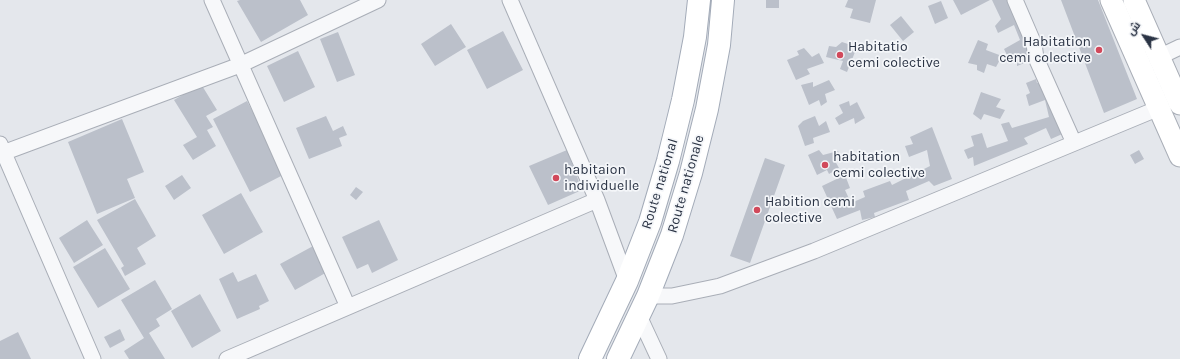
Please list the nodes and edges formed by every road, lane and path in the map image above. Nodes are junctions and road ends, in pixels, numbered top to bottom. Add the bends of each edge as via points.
1 (212, 0) edge
2 (378, 0) edge
3 (510, 0) edge
4 (699, 0) edge
5 (723, 0) edge
6 (1015, 0) edge
7 (1111, 0) edge
8 (1134, 0) edge
9 (1180, 47) edge
10 (1159, 57) junction
11 (240, 64) junction
12 (1180, 104) edge
13 (1159, 108) junction
14 (1074, 143) junction
15 (1, 150) edge
16 (1180, 156) edge
17 (597, 200) junction
18 (627, 281) junction
19 (648, 296) junction
20 (348, 307) junction
21 (639, 316) junction
22 (93, 359) edge
23 (226, 359) edge
24 (590, 359) edge
25 (618, 359) edge
26 (659, 359) edge

1 - 11 street
2 - 11 street
3 - 17 street
4 - 18 main road, Route national via 683,100 668,161 650,222
5 - 19 main road, Route nationale via 719,45 691,173 672,235
6 - 14 street via 1034,44 1036,58
7 - 13 main road
8 - 10 main road
9 - 10 street
10 - 12 main road
11 - 15 street
11 - 20 street
13 - 14 street
13 - 16 main road
14 - 19 street via 814,251 720,286 672,296
15 - 22 street
17 - 18 street
17 - 20 street
18 - 24 main road, Route national
19 - 21 main road, Route nationale
20 - 23 street
21 - 25 main road, Route nationale
21 - 26 street

